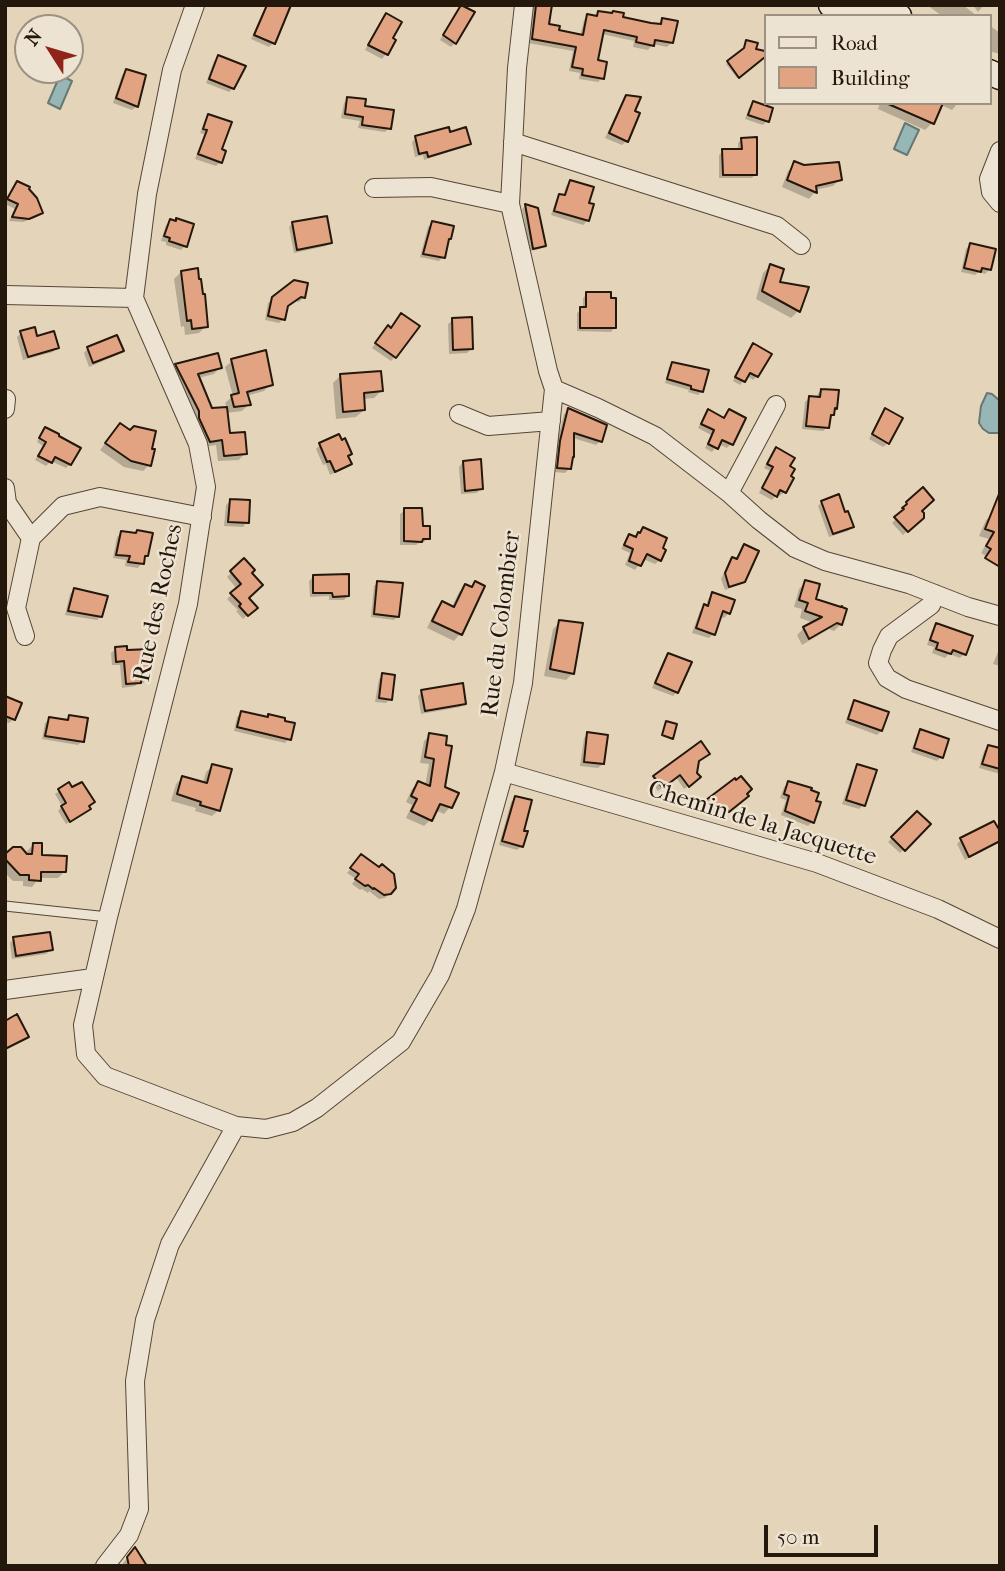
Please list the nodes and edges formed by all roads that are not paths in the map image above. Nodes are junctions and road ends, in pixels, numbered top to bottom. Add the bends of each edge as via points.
1 (195, 5) edge
2 (524, 5) edge
3 (831, 5) edge
4 (898, 11) edge
5 (513, 142) junction
6 (1000, 151) edge
7 (374, 188) dead end
8 (1000, 203) edge
9 (510, 204) junction
10 (801, 245) dead end
11 (5, 295) edge
12 (134, 298) junction
13 (554, 389) junction
14 (6, 399) edge
15 (776, 405) dead end
16 (5, 409) edge
17 (459, 414) dead end
18 (551, 421) junction
19 (5, 488) edge
20 (729, 493) junction
21 (202, 517) junction
22 (31, 538) junction
23 (936, 594) junction
24 (1000, 616) edge
25 (26, 636) dead end
26 (1000, 721) edge
27 (504, 772) junction
28 (5, 906) edge
29 (108, 917) junction
30 (1000, 939) edge
31 (93, 978) junction
32 (5, 990) edge
33 (236, 1126) junction
34 (104, 1566) edge

1 - 12 street via 172,70 147,194
2 - 5 street, Rue du Colombier
3 - 4 street
5 - 9 street, Rue du Colombier
5 - 10 street via 777,226
6 - 8 street via 989,179
7 - 9 street via 431,187
9 - 13 street, Rue du Colombier
11 - 12 street
12 - 21 street, Rue des Roches via 198,444 205,487
13 - 18 street, Rue du Colombier
13 - 20 street via 655,436
14 - 16 street
15 - 20 street
17 - 18 street via 488,426
18 - 27 street, Rue du Colombier via 523,683
19 - 22 street via 7,503
20 - 23 street via 795,548
21 - 22 street via 100,497 63,506
21 - 29 street, Rue des Roches via 188,604
22 - 25 street via 16,608
23 - 24 street
23 - 26 street via 931,605 888,636 878,663 887,678 906,689
27 - 30 street, Chemin de la Jacquette via 817,863 938,909
27 - 33 street, Rue du Colombier via 466,909 440,975 401,1042 293,1122 266,1129
28 - 29 lane
29 - 31 street, Rue des Roches
31 - 32 street
31 - 33 street, Rue des Roches via 83,1025 86,1054 105,1076
33 - 34 street via 170,1244 145,1320 135,1381 139,1509 129,1535

